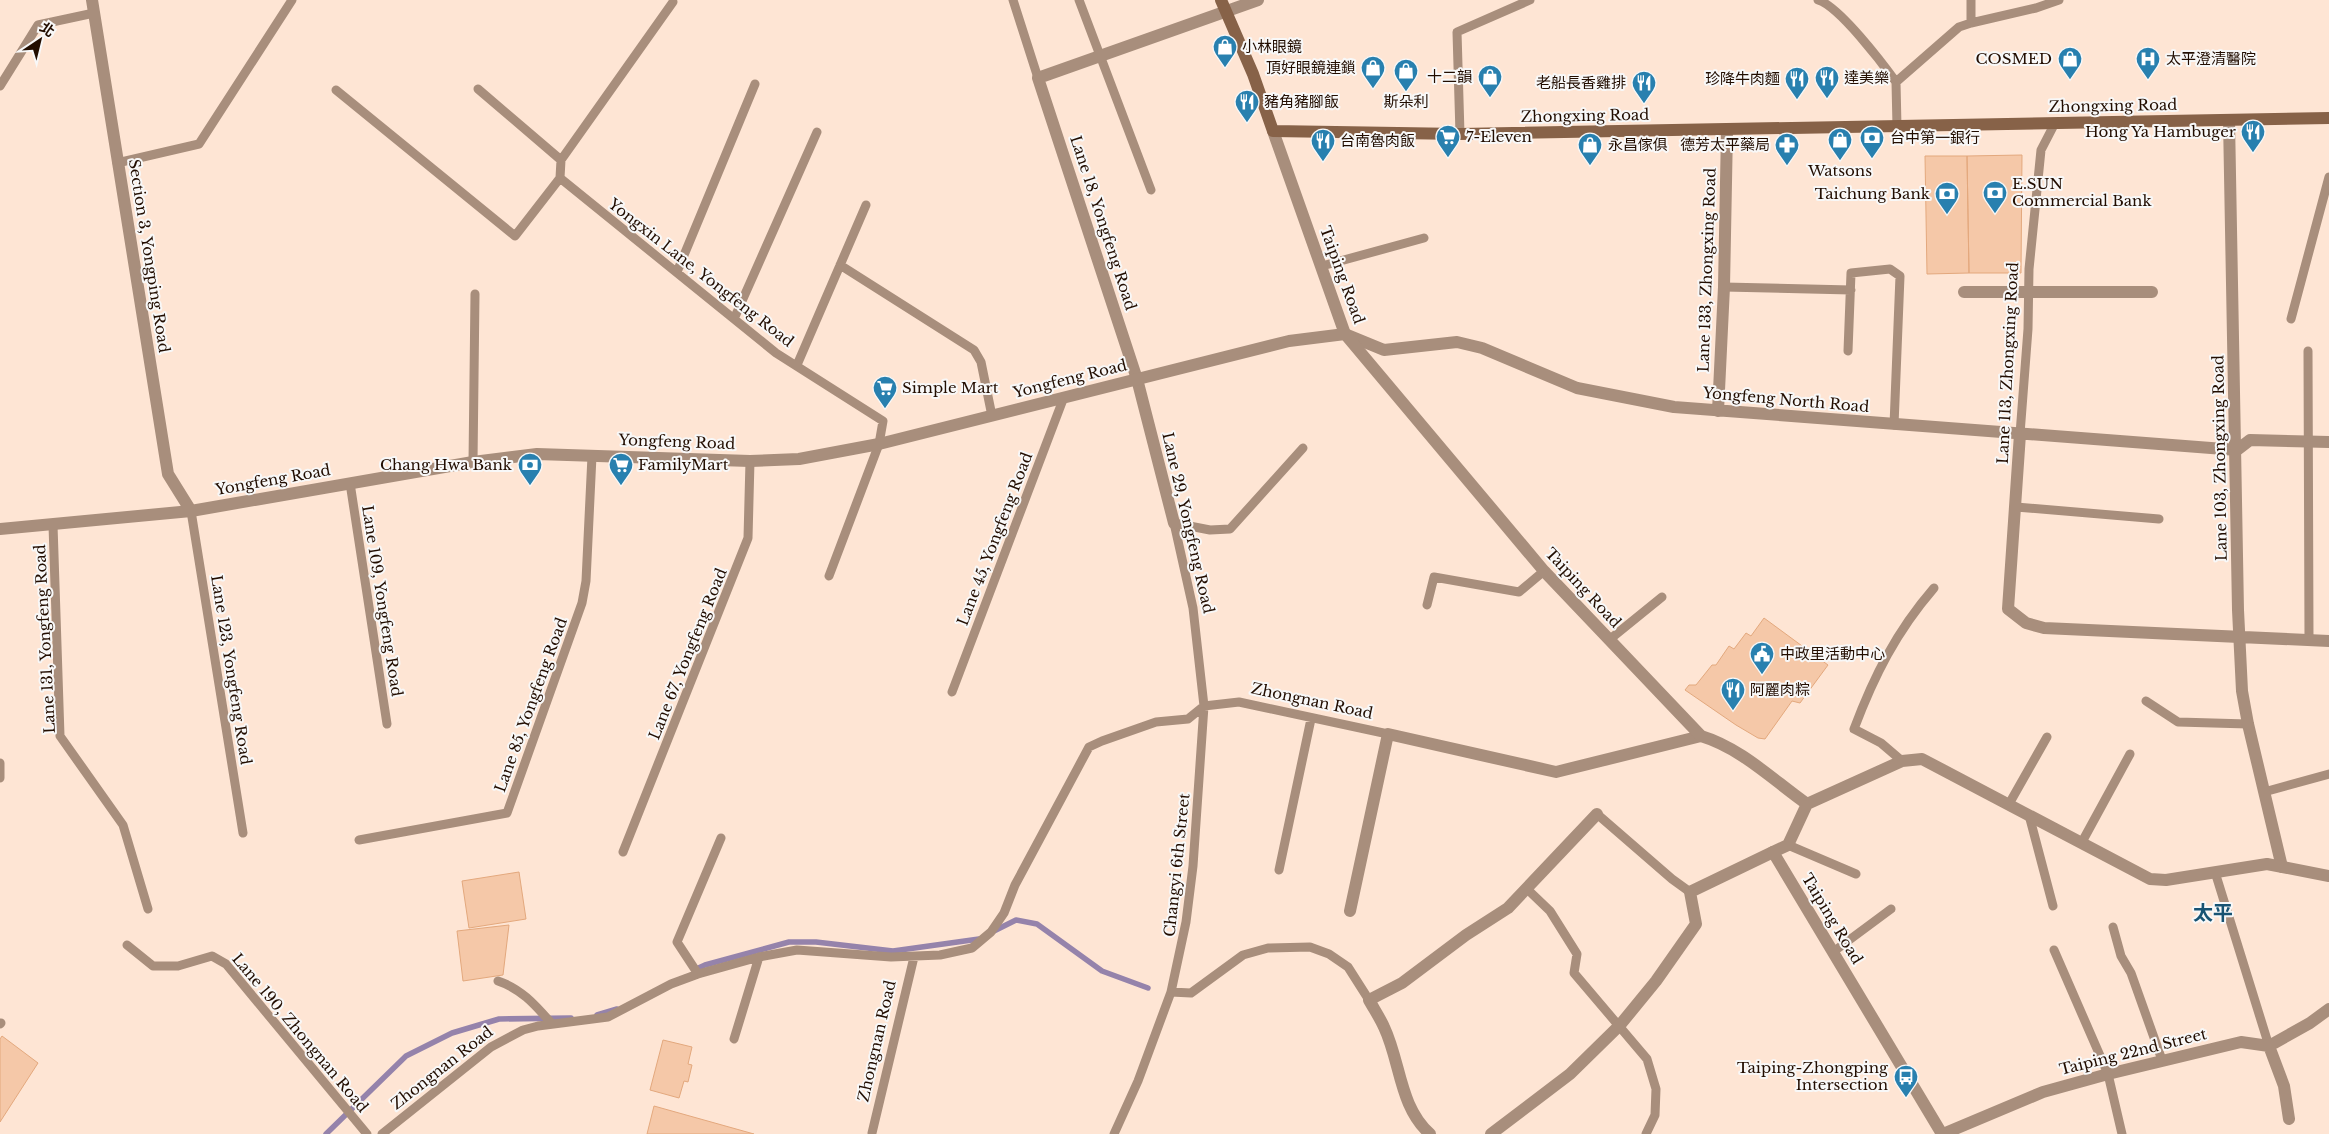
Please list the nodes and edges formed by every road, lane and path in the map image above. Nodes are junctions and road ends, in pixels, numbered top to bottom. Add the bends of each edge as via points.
1 (92, 0) edge
2 (292, 0) edge
3 (1013, 0) edge
4 (1079, 0) edge
5 (1221, 0) edge
6 (1258, 0) edge
7 (1530, 0) edge
8 (1818, 0) edge
9 (1970, 0) edge
10 (2059, 0) edge
11 (673, 2) dead end
12 (1226, 12) junction
13 (94, 13) junction
14 (1971, 22) junction
15 (1100, 55) junction
16 (1038, 78) junction
17 (1896, 82) junction
18 (756, 84) dead end
19 (0, 86) edge
20 (478, 89) dead end
21 (336, 90) dead end
22 (2329, 118) edge
23 (2230, 120) junction
24 (2055, 123) junction
25 (1897, 126) junction
26 (1727, 130) junction
27 (1273, 131) junction
28 (817, 132) dead end
29 (1460, 134) junction
30 (561, 160) junction
31 (117, 163) junction
32 (560, 178) junction
33 (2329, 178) edge
34 (1150, 190) dead end
35 (866, 205) dead end
36 (1424, 238) dead end
37 (840, 265) junction
38 (1322, 266) junction
39 (676, 272) junction
40 (1724, 287) junction
41 (1851, 290) junction
42 (1964, 292) dead end
43 (2029, 292) junction
44 (2152, 292) dead end
45 (475, 294) dead end
46 (734, 319) junction
47 (2291, 319) dead end
48 (1345, 334) junction
49 (1848, 351) dead end
50 (2308, 351) dead end
51 (797, 365) junction
52 (1137, 379) junction
53 (1064, 396) junction
54 (1718, 410) junction
55 (992, 416) junction
56 (1894, 425) junction
57 (2020, 434) junction
58 (2308, 441) junction
59 (2329, 442) edge
60 (879, 444) junction
61 (1302, 448) dead end
62 (2237, 450) junction
63 (592, 456) junction
64 (750, 461) junction
65 (473, 462) junction
66 (350, 483) junction
67 (2016, 507) junction
68 (192, 511) junction
69 (2159, 520) dead end
70 (1174, 523) junction
71 (53, 525) junction
72 (0, 529) edge
73 (1544, 571) junction
74 (829, 576) dead end
75 (1934, 588) dead end
76 (1662, 597) dead end
77 (1427, 605) dead end
78 (2240, 636) junction
79 (1609, 640) junction
80 (2309, 640) junction
81 (2329, 641) edge
82 (952, 692) dead end
83 (2146, 701) dead end
84 (1204, 706) junction
85 (1311, 718) junction
86 (387, 724) dead end
87 (2248, 724) junction
88 (1388, 734) junction
89 (1701, 736) junction
90 (2047, 737) dead end
91 (2130, 754) dead end
92 (1902, 760) junction
93 (0, 763) edge
94 (2329, 774) edge
95 (0, 778) edge
96 (2264, 792) junction
97 (1807, 804) junction
98 (2009, 804) junction
99 (1597, 814) joint
100 (2029, 815) junction
101 (243, 833) dead end
102 (721, 838) dead end
103 (359, 840) dead end
104 (2082, 842) junction
105 (1788, 844) junction
106 (623, 852) dead end
107 (1773, 852) junction
108 (2282, 868) junction
109 (1279, 870) dead end
110 (2215, 872) junction
111 (1856, 874) dead end
112 (2329, 876) edge
113 (1527, 889) junction
114 (1690, 892) junction
115 (2053, 906) dead end
116 (148, 909) dead end
117 (1891, 909) dead end
118 (1350, 911) dead end
119 (2113, 927) dead end
120 (127, 945) dead end
121 (2054, 950) dead end
122 (1833, 952) junction
123 (914, 956) junction
124 (759, 958) junction
125 (698, 974) junction
126 (498, 981) dead end
127 (1171, 992) junction
128 (1368, 1000) junction
129 (2329, 1009) edge
130 (552, 1024) junction
131 (1620, 1025) junction
132 (734, 1039) dead end
133 (2270, 1046) junction
134 (2162, 1060) junction
135 (2108, 1074) junction
136 (2288, 1120) dead end
137 (872, 1133) edge
138 (367, 1134) edge
139 (382, 1134) edge
140 (1114, 1134) edge
141 (1430, 1134) edge
142 (1491, 1134) edge
143 (1646, 1134) edge
144 (1942, 1134) edge
145 (2122, 1134) edge

1 - 13 street, Section 3, Yongping Road
2 - 31 lane via 199,144
3 - 16 lane
4 - 15 lane
5 - 12 main road, Taiping Road
6 - 12 street
7 - 29 lane via 1457,32
8 - 17 lane via 1833,9
9 - 14 lane
10 - 14 lane
11 - 30 lane
12 - 15 street
12 - 27 main road, Taiping Road
13 - 19 lane via 38,25
13 - 31 street, Section 3, Yongping Road
14 - 17 lane via 1959,28
15 - 16 street
15 - 34 lane
16 - 52 street, Lane 18, Yongfeng Road
17 - 25 lane
18 - 39 lane
20 - 30 lane
21 - 32 lane via 515,236
22 - 23 main road, Zhongxing Road
23 - 24 main road, Zhongxing Road
23 - 62 street, Lane 103, Zhongxing Road
24 - 25 main road, Zhongxing Road
24 - 43 lane, Lane 113, Zhongxing Road via 2042,150
25 - 26 main road, Zhongxing Road
26 - 29 main road, Zhongxing Road
26 - 40 street, Lane 133, Zhongxing Road
27 - 29 main road, Zhongxing Road
27 - 38 street, Taiping Road
28 - 46 lane
30 - 32 lane
31 - 68 street, Section 3, Yongping Road via 168,474
32 - 39 lane, Yongxin Lane, Yongfeng Road
33 - 47 lane
35 - 37 lane
36 - 38 lane
37 - 51 lane
37 - 55 lane via 974,350 980,362
38 - 48 street, Taiping Road
39 - 46 lane, Yongxin Lane, Yongfeng Road
40 - 41 lane
40 - 54 street, Lane 133, Zhongxing Road
41 - 49 lane
41 - 56 lane via 1851,273 1890,269 1900,276
42 - 43 street
43 - 44 street
43 - 57 lane, Lane 113, Zhongxing Road
45 - 65 lane
46 - 51 lane, Yongxin Lane, Yongfeng Road
48 - 52 street, Yongfeng Road via 1289,341
48 - 54 street, Yongfeng North Road via 1384,350 1457,342 1482,348 1578,388 1638,401
48 - 73 street, Taiping Road
50 - 58 lane
51 - 60 lane, Yongxin Lane, Yongfeng Road via 883,422
52 - 53 street, Yongfeng Road
52 - 70 street, Lane 29, Yongfeng Road
53 - 55 street, Yongfeng Road
53 - 82 lane, Lane 45, Yongfeng Road
54 - 56 street, Yongfeng North Road
55 - 60 street, Yongfeng Road
56 - 57 street, Yongfeng North Road
57 - 62 street, Yongfeng North Road
57 - 67 street, Lane 113, Zhongxing Road
58 - 59 street
58 - 62 street via 2250,440
58 - 80 lane
60 - 64 street, Yongfeng Road via 799,459
60 - 74 lane
61 - 70 lane via 1230,529 1210,530
62 - 78 street, Lane 103, Zhongxing Road
63 - 64 street, Yongfeng Road
63 - 65 street, Yongfeng Road via 537,454
63 - 103 lane, Lane 85, Yongfeng Road via 582,603 507,813
64 - 106 lane, Lane 67, Yongfeng Road via 748,538
65 - 66 street, Yongfeng Road
66 - 68 street, Yongfeng Road
66 - 86 lane, Lane 109, Yongfeng Road
67 - 69 lane
67 - 78 street, Lane 113, Zhongxing Road via 2008,609 2026,623 2044,628
68 - 71 street, Yongfeng Road
68 - 101 lane, Lane 123, Yongfeng Road
70 - 84 lane, Lane 29, Yongfeng Road via 1193,608
71 - 72 street, Yongfeng Road
71 - 116 lane, Lane 131, Yongfeng Road via 60,736 124,825
73 - 77 lane via 1519,592 1434,577
73 - 79 street, Taiping Road
75 - 92 lane via 1897,636 1867,694 1854,729 1881,743
76 - 79 lane
78 - 80 street
78 - 87 street, Lane 103, Zhongxing Road via 2242,691
79 - 89 street, Taiping Road
80 - 81 street
83 - 87 lane via 2178,722
84 - 85 lane, Zhongnan Road via 1239,702
84 - 123 lane, Zhongnan Road via 1188,719 1156,722 1089,747 1015,885 1004,913 991,932 972,948 940,955
84 - 127 lane, Changyi 6th Street via 1193,866 1186,922
85 - 88 lane, Zhongnan Road
85 - 109 lane
87 - 96 street, Lane 103, Zhongxing Road
88 - 89 street, Zhongnan Road via 1556,772
88 - 118 street
89 - 97 street, Taiping Road via 1718,741 1736,752
90 - 98 lane
91 - 104 lane
92 - 97 street
92 - 98 street via 1922,759
93 - 95 lane
94 - 96 lane
96 - 108 street, Lane 103, Zhongxing Road
97 - 105 street
98 - 100 street
99 - 113 street
99 - 114 lane
100 - 104 street
100 - 115 lane
102 - 125 lane via 678,942
104 - 110 street via 2150,879 2166,880
105 - 107 street
105 - 111 lane
107 - 114 street
107 - 122 street, Taiping Road
108 - 110 street via 2267,864
108 - 112 street
110 - 133 lane
113 - 128 street via 1495,918 1402,982
113 - 131 lane via 1550,911 1577,954 1574,973
114 - 131 street via 1696,924
117 - 122 lane
119 - 134 lane via 2121,956 2131,972
120 - 138 lane, Lane 190, Zhongnan Road via 154,966 178,966 218,957
121 - 135 lane
122 - 144 street, Taiping Road
123 - 124 lane, Zhongnan Road via 863,956 797,950
123 - 137 lane, Zhongnan Road
124 - 125 lane, Zhongnan Road
124 - 132 lane
125 - 130 lane, Zhongnan Road via 671,984 608,1017
126 - 130 lane via 523,994
127 - 128 lane via 1191,993 1243,955 1268,948 1310,946 1348,967
127 - 140 lane, Changyi 6th Street via 1138,1081
128 - 141 street via 1385,1028 1417,1123
129 - 133 street
130 - 139 lane, Zhongnan Road via 523,1030 491,1047
131 - 142 street via 1570,1074
131 - 143 lane via 1652,1070 1656,1089 1654,1115
133 - 134 street, Taiping 22nd Street via 2241,1042
133 - 136 street via 2284,1086
134 - 135 street, Taiping 22nd Street
135 - 144 street, Taiping 22nd Street via 2043,1092
135 - 145 lane

